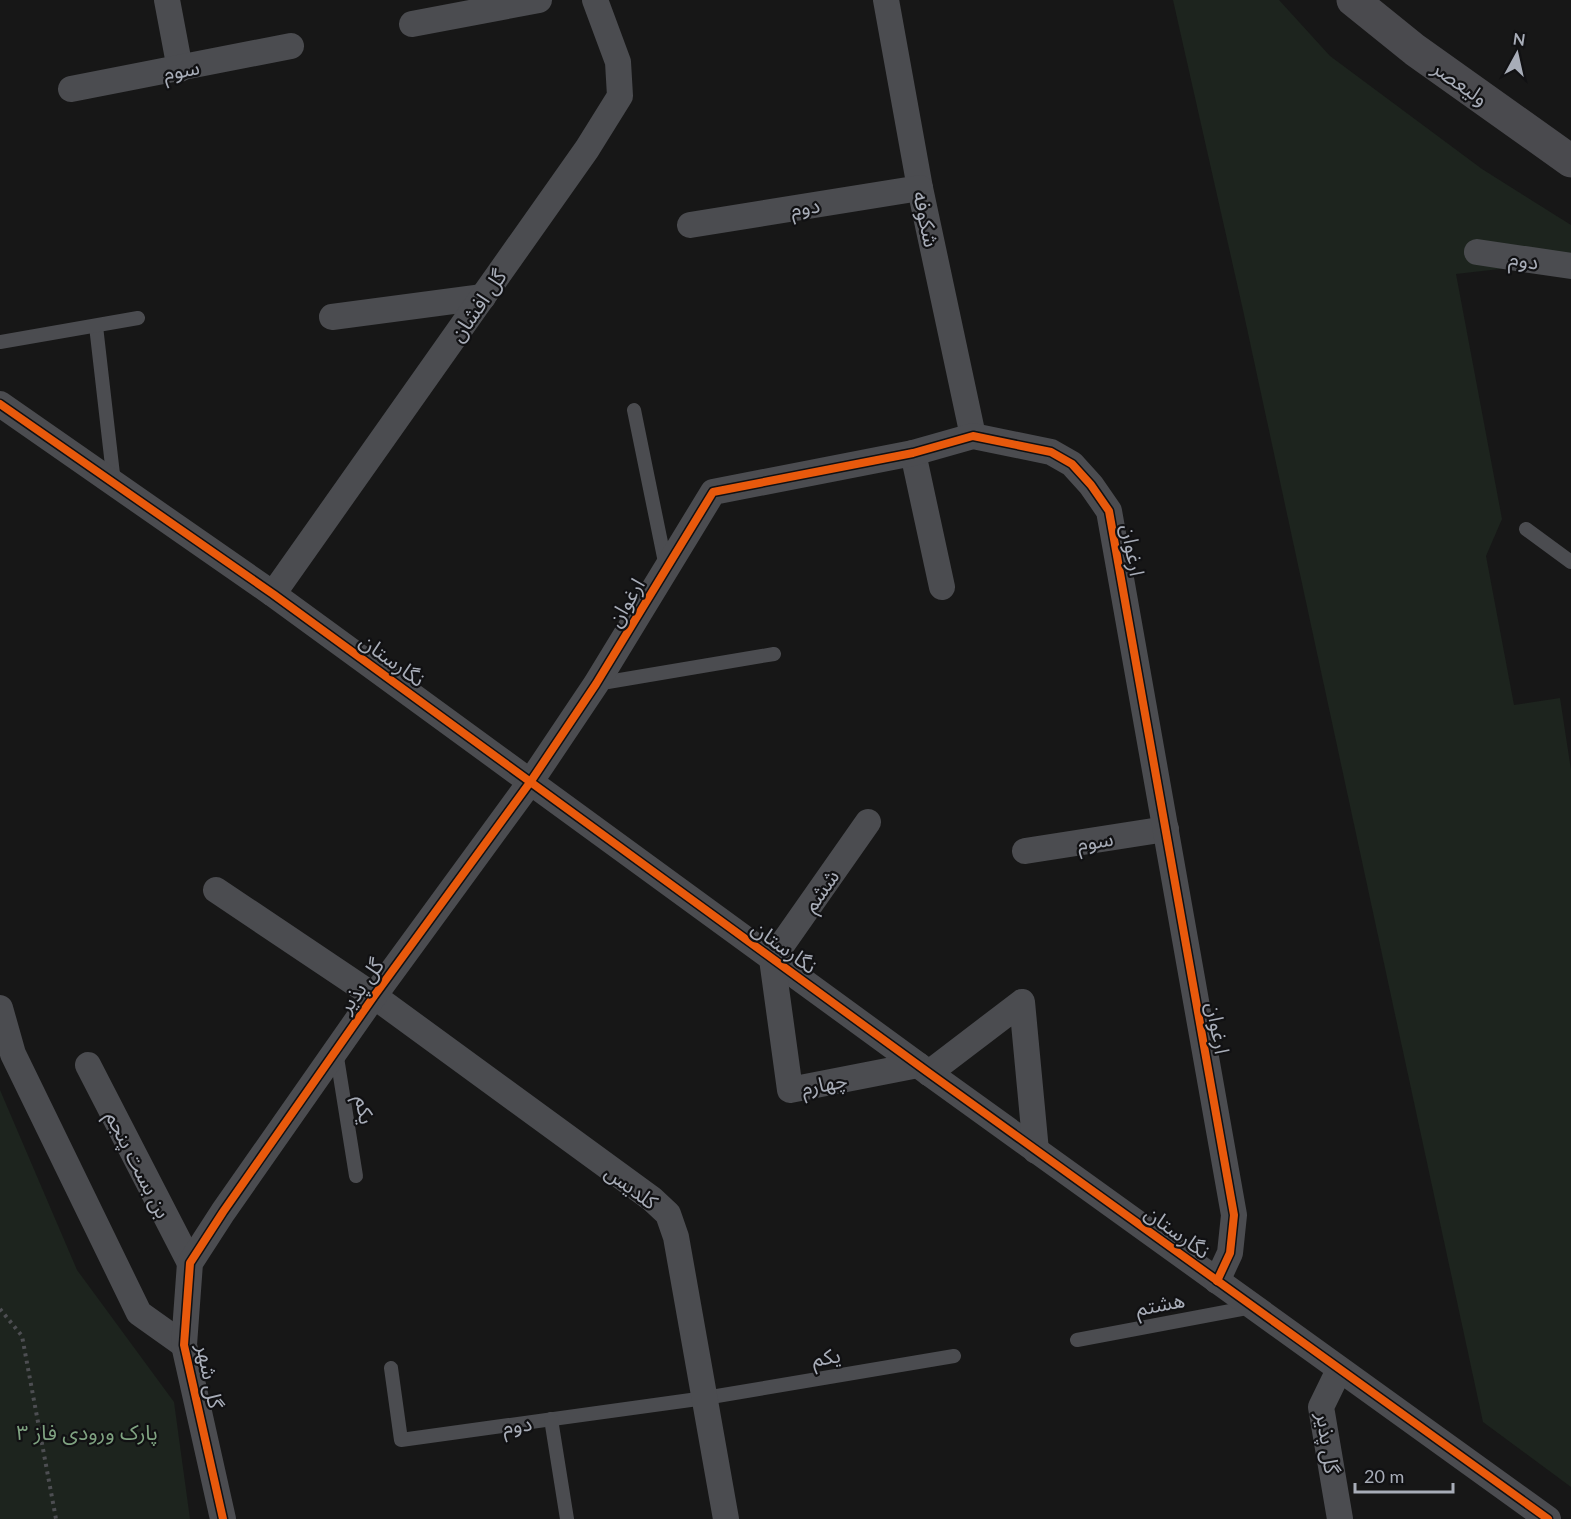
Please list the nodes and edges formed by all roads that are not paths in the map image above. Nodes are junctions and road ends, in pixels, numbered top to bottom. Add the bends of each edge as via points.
1 (167, 0) edge
2 (539, 0) edge
3 (595, 0) edge
4 (886, 0) edge
5 (1353, 0) edge
6 (412, 24) dead end
7 (291, 46) dead end
8 (180, 69) junction
9 (71, 89) dead end
10 (1571, 161) edge
11 (920, 188) junction
12 (690, 225) dead end
13 (1477, 252) dead end
14 (1571, 266) edge
15 (483, 297) junction
16 (332, 317) dead end
17 (138, 318) dead end
18 (96, 326) junction
19 (0, 342) edge
20 (0, 404) edge
21 (634, 410) dead end
22 (973, 436) junction
23 (913, 453) junction
24 (114, 483) junction
25 (1526, 529) dead end
26 (1571, 562) edge
27 (666, 568) junction
28 (942, 587) dead end
29 (273, 594) junction
30 (774, 654) dead end
31 (596, 684) junction
32 (531, 781) junction
33 (868, 822) dead end
34 (1166, 829) junction
35 (1025, 851) dead end
36 (216, 890) dead end
37 (772, 958) junction
38 (374, 996) junction
39 (0, 1008) edge
40 (336, 1050) junction
41 (88, 1065) dead end
42 (924, 1069) junction
43 (1036, 1150) junction
44 (356, 1176) dead end
45 (223, 1212) joint
46 (190, 1263) junction
47 (1217, 1281) junction
48 (1252, 1307) junction
49 (1077, 1340) dead end
50 (184, 1345) junction
51 (954, 1356) dead end
52 (391, 1368) dead end
53 (1339, 1370) junction
54 (705, 1398) junction
55 (551, 1419) junction
56 (223, 1519) edge
57 (567, 1519) edge
58 (726, 1519) edge
59 (1340, 1519) edge
60 (1548, 1519) edge

1 - 8 street
2 - 6 street
3 - 15 street, گل افشان via 618,62 620,96 587,150
4 - 11 street, شکوفه
5 - 10 main road, ولیعصر via 1415,50
7 - 8 street, سوم
8 - 9 street, سوم
11 - 12 street, دوم
11 - 22 street, شکوفه
13 - 14 street, دوم
15 - 16 street
15 - 29 street, گل افشان
17 - 18 lane
18 - 19 lane
18 - 24 lane
20 - 24 street, نگارستان
21 - 27 lane
22 - 23 street, ارغوان
22 - 34 street, ارغوان via 1051,452 1072,464 1109,511
23 - 27 street, ارغوان via 713,492
23 - 28 street
24 - 29 street, نگارستان
25 - 26 lane
27 - 31 street, ارغوان
29 - 32 street, نگارستان
30 - 31 lane
31 - 32 street, ارغوان
32 - 37 street, نگارستان
32 - 38 street, گل پذیر
33 - 37 street, ششم
34 - 35 street, سوم
34 - 47 street, ارغوان via 1234,1215 1230,1253
36 - 38 street, کلدیس
37 - 42 street, نگارستان
37 - 42 street, چهارم via 790,1090
38 - 40 street, گل پذیر
38 - 54 street, کلدیس via 668,1214 676,1237
39 - 50 street via 13,1054 139,1313
40 - 44 lane, یکم
40 - 45 street, گل پذیر
41 - 46 street, بن بست پنجم
42 - 43 street, نگارستان
42 - 43 street via 1022,1002
43 - 47 street, نگارستان
45 - 46 street, گل شهر
46 - 50 street, گل شهر
47 - 48 street, نگارستان
48 - 49 lane, هشتم
48 - 53 street, نگارستان
50 - 56 street, گل شهر
51 - 54 lane, یکم
52 - 55 lane, دوم via 401,1440
53 - 59 street, گل پذیر via 1321,1407
53 - 60 street, نگارستان
54 - 55 lane, دوم
54 - 58 street, کلدیس
55 - 57 lane

